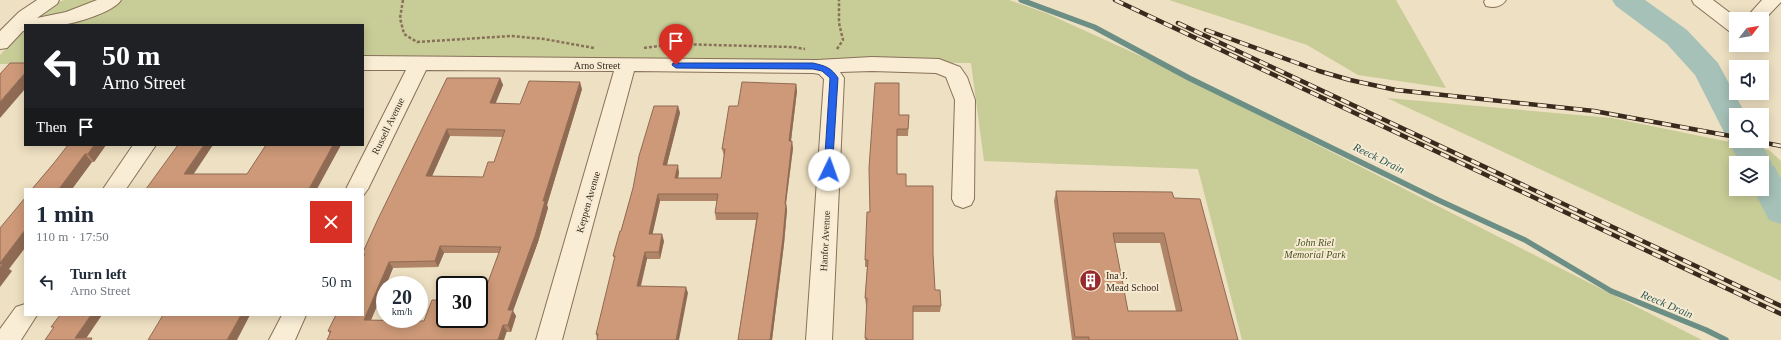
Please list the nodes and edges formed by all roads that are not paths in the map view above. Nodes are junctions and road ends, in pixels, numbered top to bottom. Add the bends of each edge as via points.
1 (50, 0) edge
2 (112, 0) edge
3 (1701, 0) edge
4 (1773, 0) edge
5 (1761, 12) edge
6 (1729, 22) edge
7 (29, 24) edge
8 (22, 25) edge
9 (0, 43) edge
10 (632, 57) junction
11 (364, 63) edge
12 (419, 63) junction
13 (824, 69) junction
14 (144, 146) edge
15 (115, 188) edge
16 (357, 188) edge
17 (964, 199) dead end
18 (24, 315) edge
19 (294, 316) edge
20 (7, 340) edge
21 (282, 340) edge
22 (549, 340) edge
23 (819, 340) edge

1 - 8 street via 35,8
2 - 7 street via 96,9 68,18
3 - 6 street
4 - 5 street
8 - 9 street
10 - 12 street, Arno Street
10 - 13 street, Arno Street
10 - 22 street, Keppen Avenue
11 - 12 street, Arno Street
12 - 16 street, Russell Avenue
13 - 17 street, Arno Street via 872,64 939,66 953,72 965,100
13 - 23 street, Hanfor Avenue via 834,78
14 - 15 street
18 - 20 street
19 - 21 street

